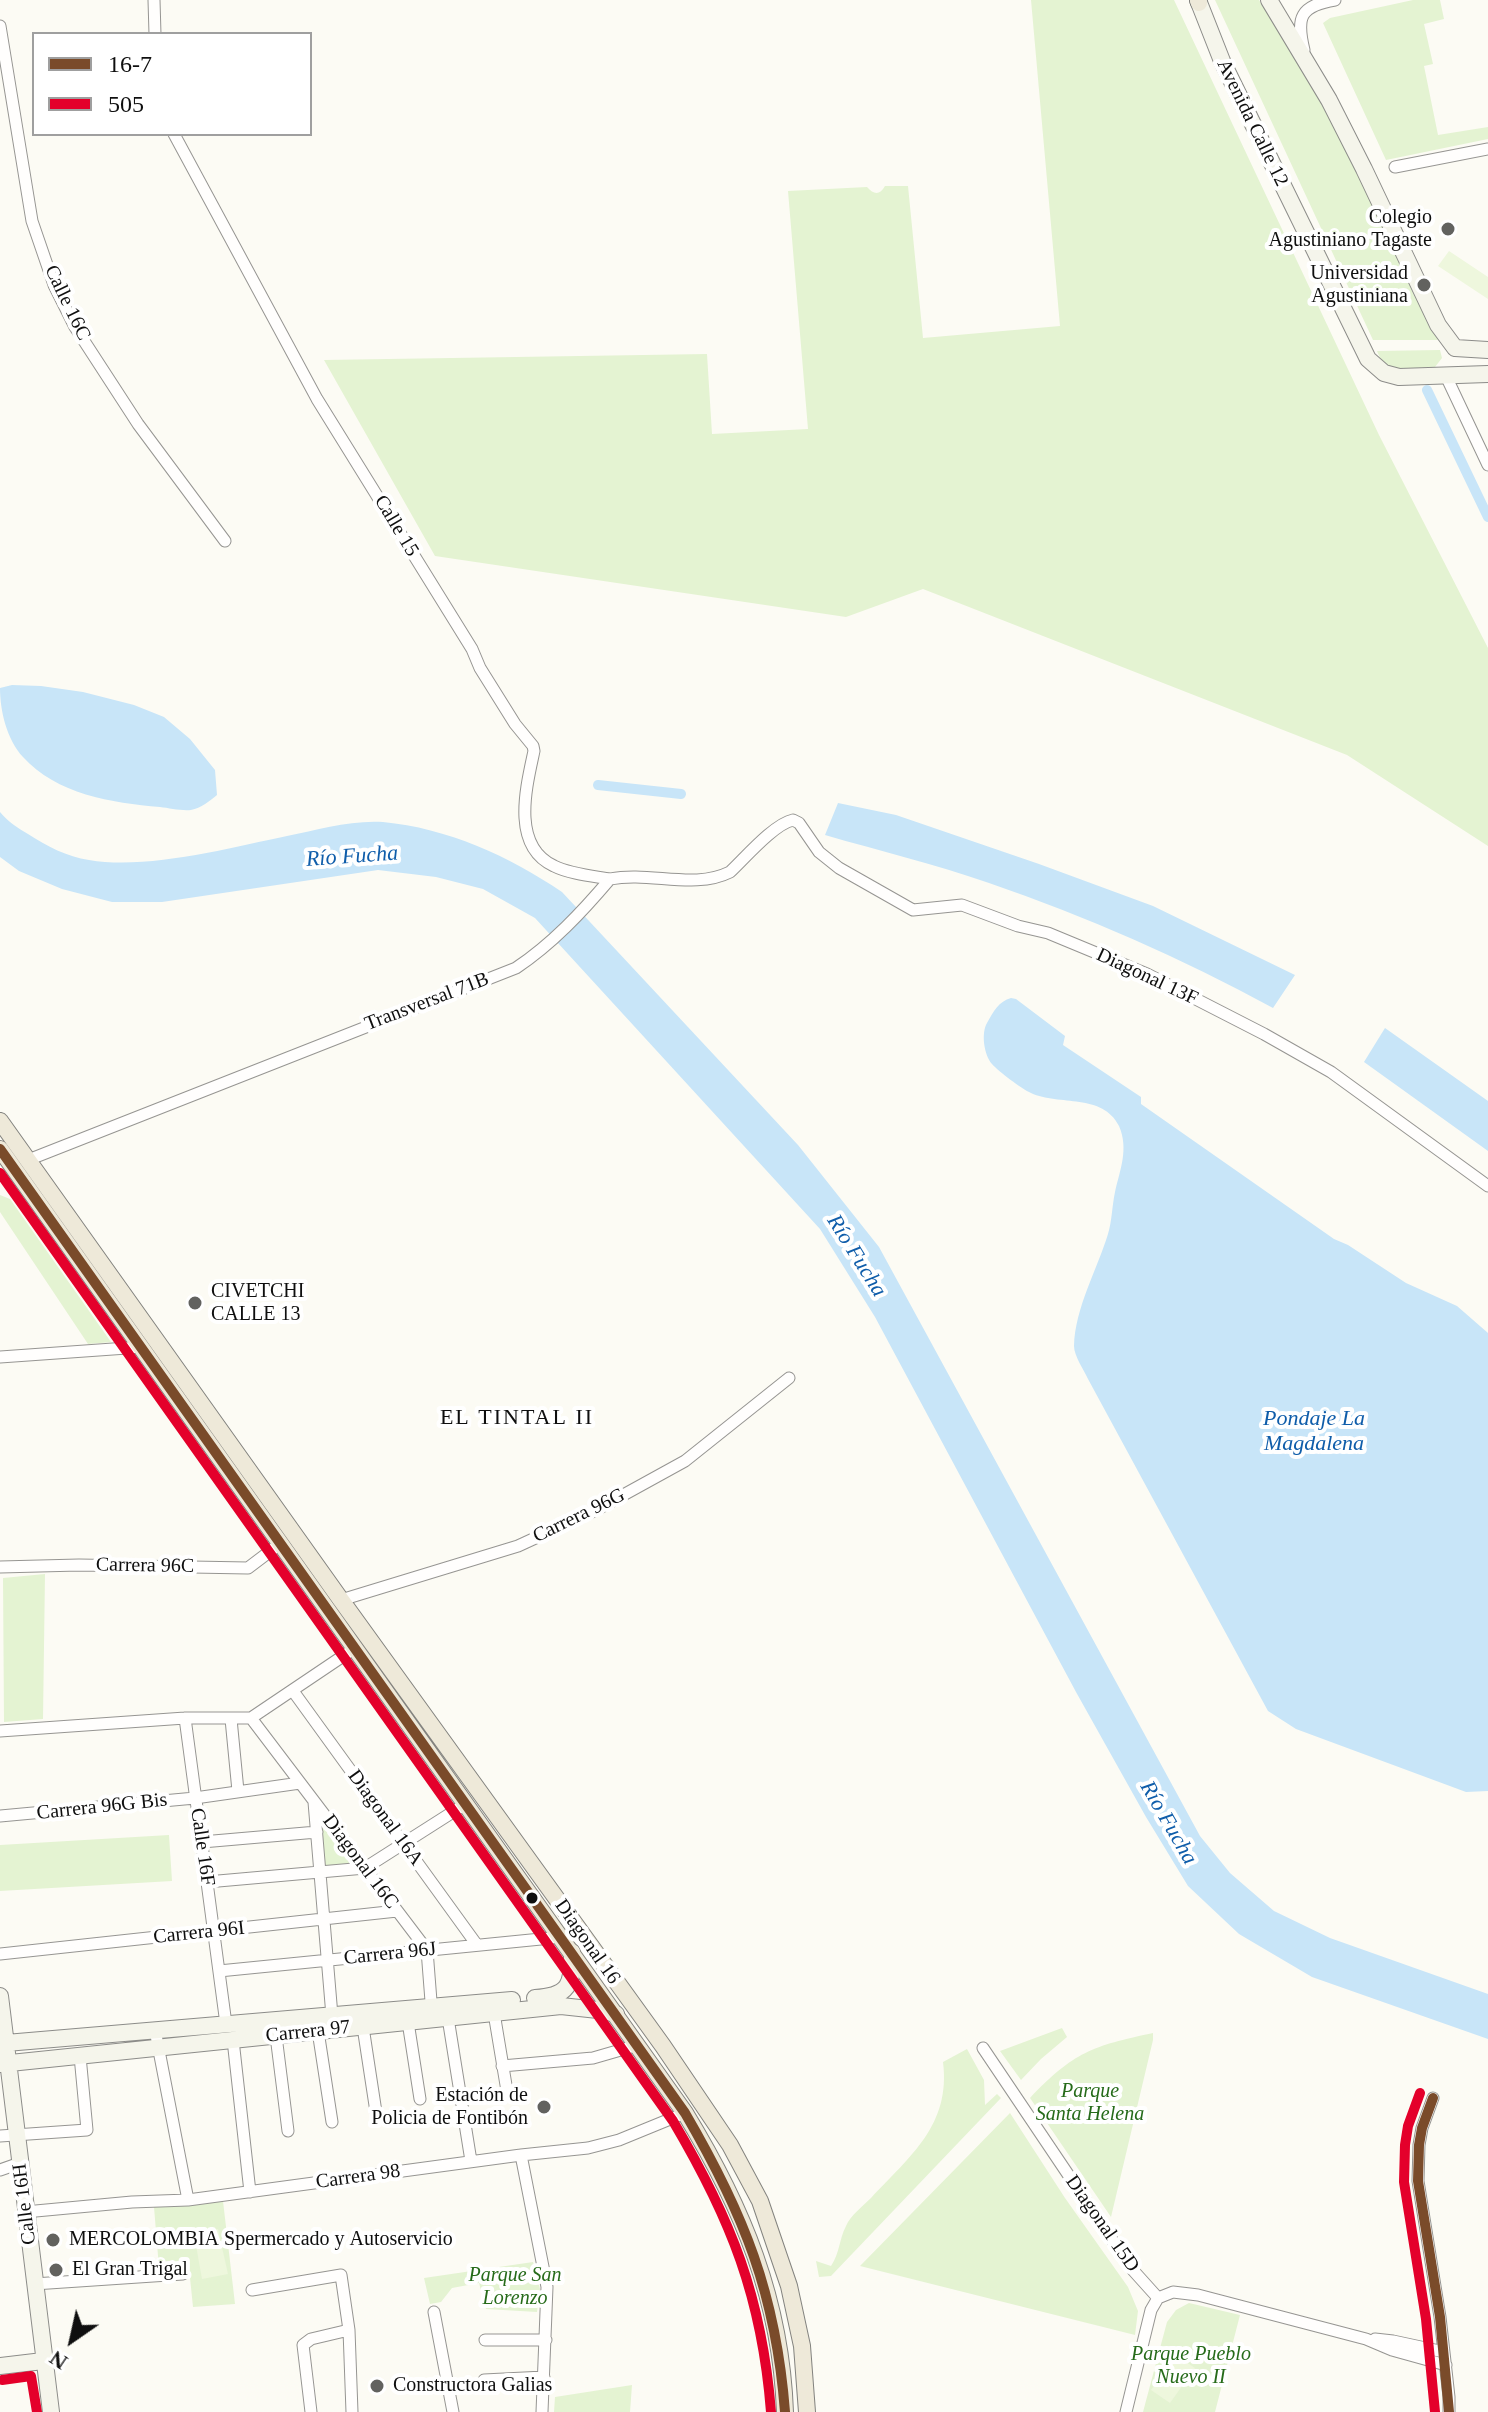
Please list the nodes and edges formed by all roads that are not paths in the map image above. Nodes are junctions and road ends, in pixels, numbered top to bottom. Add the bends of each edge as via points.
1 (154, 0) edge
2 (1269, 0) edge
3 (1335, 0) edge
4 (1198, 1) edge
5 (0, 26) edge
6 (155, 32) edge
7 (1307, 62) junction
8 (175, 136) edge
9 (1488, 149) edge
10 (1395, 167) dead end
11 (1455, 348) junction
12 (1488, 350) edge
13 (1445, 374) junction
14 (1488, 374) edge
15 (1488, 465) edge
16 (225, 541) dead end
17 (610, 879) junction
18 (0, 1121) edge
19 (0, 1149) edge
20 (28, 1160) junction
21 (1488, 1186) edge
22 (141, 1347) junction
23 (0, 1357) edge
24 (789, 1378) dead end
25 (281, 1543) junction
26 (0, 1567) edge
27 (341, 1600) junction
28 (355, 1648) junction
29 (293, 1691) junction
30 (185, 1718) junction
31 (251, 1718) junction
32 (231, 1719) junction
33 (0, 1731) edge
34 (300, 1783) junction
35 (238, 1791) junction
36 (195, 1798) junction
37 (314, 1802) junction
38 (467, 1803) junction
39 (0, 1816) edge
40 (317, 1832) junction
41 (202, 1842) junction
42 (403, 1844) junction
43 (365, 1868) junction
44 (320, 1872) junction
45 (207, 1882) junction
46 (397, 1911) junction
47 (324, 1919) junction
48 (214, 1931) junction
49 (561, 1937) junction
50 (477, 1945) junction
51 (427, 1950) junction
52 (572, 1952) junction
53 (0, 1954) edge
54 (328, 1960) junction
55 (219, 1971) junction
56 (0, 1996) edge
57 (494, 2013) junction
58 (616, 2014) junction
59 (437, 2015) junction
60 (332, 2016) junction
61 (408, 2022) junction
62 (363, 2027) junction
63 (155, 2030) junction
64 (318, 2031) junction
65 (230, 2032) junction
66 (276, 2036) junction
67 (6, 2043) junction
68 (638, 2045) junction
69 (159, 2048) junction
70 (983, 2048) dead end
71 (80, 2056) junction
72 (4, 2064) edge
73 (502, 2066) junction
74 (507, 2091) dead end
75 (1433, 2098) dead end
76 (420, 2099) dead end
77 (376, 2112) dead end
78 (685, 2113) junction
79 (332, 2122) dead end
80 (288, 2131) dead end
81 (8, 2136) edge
82 (521, 2155) junction
83 (471, 2161) junction
84 (20, 2163) junction
85 (0, 2170) edge
86 (250, 2192) junction
87 (188, 2200) junction
88 (25, 2212) junction
89 (183, 2274) dead end
90 (34, 2284) junction
91 (252, 2290) dead end
92 (1158, 2298) junction
93 (434, 2312) dead end
94 (349, 2330) junction
95 (485, 2340) dead end
96 (546, 2340) junction
97 (1445, 2358) junction
98 (43, 2361) junction
99 (0, 2366) edge
100 (544, 2377) junction
101 (484, 2380) dead end
102 (51, 2412) edge
103 (311, 2412) edge
104 (352, 2412) edge
105 (453, 2412) edge
106 (542, 2412) edge
107 (785, 2412) edge
108 (807, 2412) edge
109 (1126, 2412) edge
110 (1449, 2412) edge

1 - 6 street
2 - 7 street
3 - 7 street via 1318,3 1300,20
4 - 13 street, Avenida Calle 12 via 1222,61 1368,359 1399,377
5 - 16 street, Calle 16C via 32,221 54,285 138,424
7 - 11 street via 1438,325
8 - 17 street, Calle 15 via 317,399 533,746 526,787 528,841 537,856 555,867
9 - 10 street
11 - 12 street
11 - 13 street
13 - 14 street
13 - 15 street
17 - 20 street, Transversal 71B via 538,954 516,968
17 - 21 street, Diagonal 13F via 654,876 686,881 722,876 793,820 839,868 913,910 962,905 1048,933 1147,974 1264,1034 1331,1072
18 - 20 main road, Diagonal 16
19 - 22 main road, Diagonal 16
20 - 27 main road, Diagonal 16
22 - 23 street
22 - 25 main road, Diagonal 16
24 - 27 street, Carrera 96G via 685,1461 596,1510 518,1546
25 - 26 street, Carrera 96C via 248,1568
25 - 28 main road, Diagonal 16
27 - 108 main road, Diagonal 16 via 730,2145 760,2201 789,2286 802,2346
28 - 29 street
28 - 38 main road, Diagonal 16
29 - 31 street
29 - 42 street, Diagonal 16A
30 - 32 street
30 - 33 street
30 - 36 street, Calle 16F
31 - 32 street
31 - 34 street, Diagonal 16C
32 - 35 street
34 - 35 street, Carrera 96G Bis
34 - 37 street, Diagonal 16C
35 - 36 street, Carrera 96G Bis
36 - 39 street, Carrera 96G Bis
36 - 41 street, Calle 16F
37 - 40 street
37 - 43 street, Diagonal 16C
38 - 42 street
38 - 49 main road, Diagonal 16
40 - 41 street
40 - 44 street
41 - 45 street, Calle 16F
42 - 43 street
42 - 50 street, Diagonal 16A
43 - 44 street
43 - 46 street, Diagonal 16C
44 - 45 street
44 - 47 street
45 - 48 street, Calle 16F
46 - 47 street, Carrera 96I
46 - 51 street, Diagonal 16C
47 - 48 street, Carrera 96I
47 - 54 street
48 - 53 street, Carrera 96I
48 - 55 street, Calle 16F
49 - 50 street, Carrera 96J
49 - 52 main road, Diagonal 16
50 - 51 street, Carrera 96J
51 - 54 street, Carrera 96J
51 - 59 street
52 - 58 main road, Diagonal 16
52 - 59 street, Carrera 97 via 569,1982 556,1996
54 - 55 street, Carrera 96J
54 - 60 street
55 - 65 street, Calle 16F
56 - 67 street, Calle 16H
57 - 58 street, Carrera 97 via 572,2006
57 - 59 street, Carrera 97
57 - 73 street
58 - 68 main road, Diagonal 16
59 - 60 street, Carrera 97
59 - 61 street, Carrera 97
59 - 83 street
60 - 65 street, Carrera 97
61 - 62 street, Carrera 97
61 - 76 street
62 - 64 street, Carrera 97
62 - 77 street
63 - 65 street, Carrera 97
63 - 67 street, Carrera 97
63 - 69 street
64 - 66 street, Carrera 97
64 - 79 street
65 - 66 street, Carrera 97
65 - 69 street, Carrera 97
65 - 86 street, Calle 16F
66 - 80 street
67 - 72 street, Calle 16H
68 - 73 street via 593,2058
68 - 78 main road, Diagonal 16
69 - 71 street, Carrera 97
69 - 87 street
70 - 92 street, Diagonal 15D via 1131,2268
71 - 72 street, Carrera 97
71 - 81 street via 87,2130
72 - 81 street, Calle 16H
73 - 74 street
75 - 97 street via 1422,2128 1418,2181
78 - 82 street, Carrera 98 via 588,2148
78 - 107 main road, Diagonal 16 via 726,2184 756,2255 775,2325
81 - 84 street, Calle 16H
82 - 83 street, Carrera 98
82 - 96 street via 547,2287
83 - 86 street, Carrera 98
84 - 85 street
84 - 88 street, Calle 16H
86 - 87 street, Carrera 98
87 - 88 street, Carrera 98
88 - 90 street, Calle 16H
89 - 90 street
90 - 98 street, Calle 16H
91 - 94 street via 341,2275
92 - 97 street via 1173,2292 1189,2294 1392,2350
92 - 109 street
93 - 105 street
94 - 103 street via 303,2345
94 - 104 street
95 - 96 street
96 - 100 street
97 - 110 street
98 - 99 street
98 - 102 street, Calle 16H
100 - 101 street
100 - 106 street

